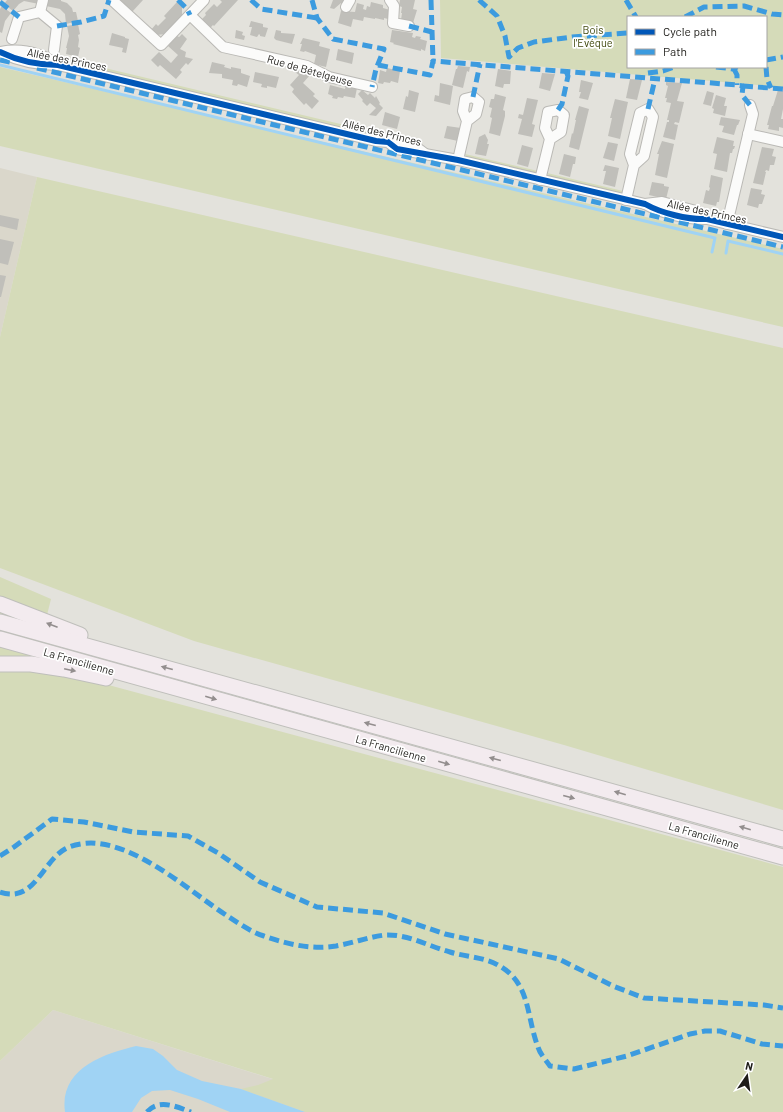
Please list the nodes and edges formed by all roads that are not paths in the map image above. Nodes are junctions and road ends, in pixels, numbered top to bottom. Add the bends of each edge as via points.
1 (43, 0) edge
2 (112, 0) edge
3 (204, 0) edge
4 (390, 0) edge
5 (40, 12) junction
6 (190, 15) junction
7 (409, 26) dead end
8 (12, 39) dead end
9 (54, 50) dead end
10 (0, 52) edge
11 (372, 87) dead end
12 (750, 105) dead end
13 (468, 121) dead end
14 (748, 134) junction
15 (550, 139) dead end
16 (783, 142) edge
17 (458, 160) junction
18 (634, 165) junction
19 (540, 180) junction
20 (626, 200) junction
21 (727, 224) junction
22 (783, 237) edge
23 (0, 604) edge
24 (0, 622) edge
25 (0, 639) edge
26 (112, 653) junction
27 (0, 664) edge
28 (173, 688) junction
29 (783, 839) edge
30 (783, 857) edge

1 - 5 street
2 - 6 street via 161,45
3 - 6 street
4 - 7 street via 394,6 393,23
5 - 8 street via 19,17
5 - 9 street via 57,26
6 - 11 street, Rue de Bételgeuse via 223,47 307,66 329,77
10 - 17 street, Allée des Princes via 15,50 46,57 58,65 376,141 392,138 412,144 424,153
12 - 14 street via 753,114
13 - 17 street
14 - 16 street
14 - 21 street
15 - 19 street
17 - 19 street, Allée des Princes
18 - 18 street via 644,156 653,117 648,109 640,114 630,154
18 - 20 street
19 - 20 street, Allée des Princes
20 - 21 street, Allée des Princes via 645,204 662,202 696,211 707,219
21 - 22 street, Allée des Princes
26 -> 23 highway via 96,640
24 - 26 highway, La Francilienne
25 - 28 highway, La Francilienne
29 -> 26 highway, La Francilienne
27 -> 28 highway via 32,664 64,669 158,691
28 -> 30 highway, La Francilienne

